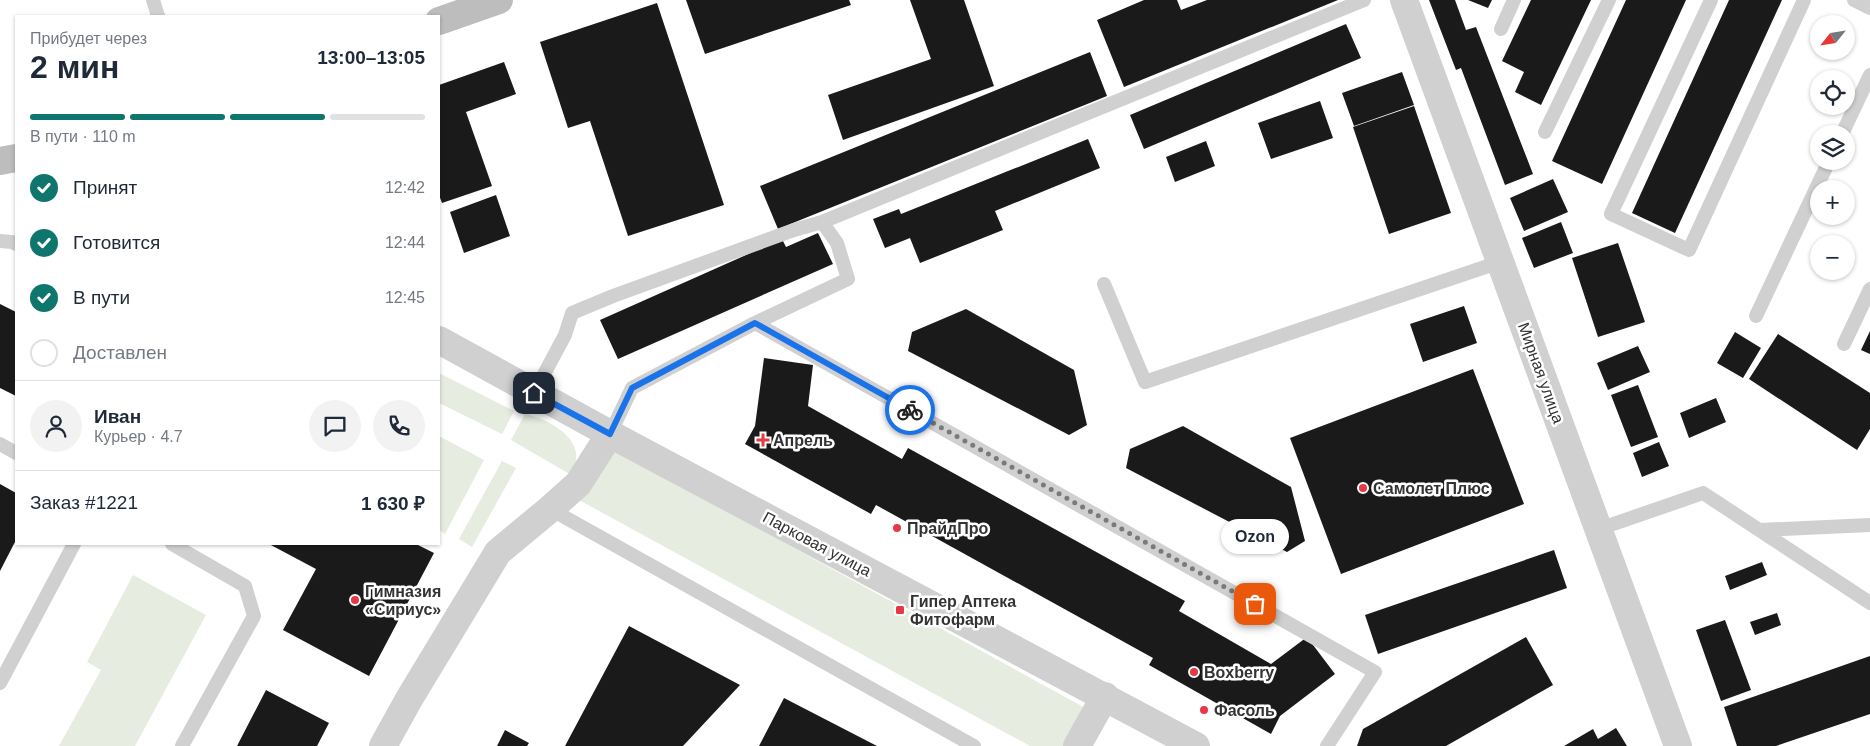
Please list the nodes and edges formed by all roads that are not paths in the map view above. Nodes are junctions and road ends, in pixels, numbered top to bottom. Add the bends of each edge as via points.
1 (153, 0) edge
2 (1364, 0) edge
3 (1404, 0) edge
4 (1514, 0) edge
5 (1610, 0) edge
6 (1712, 0) edge
7 (1804, 0) edge
8 (1854, 0) edge
9 (491, 1) edge
10 (1870, 8) edge
11 (158, 15) edge
12 (440, 21) edge
13 (1501, 29) dead end
14 (1870, 75) edge
15 (1846, 125) edge
16 (1545, 132) dead end
17 (15, 158) edge
18 (0, 161) edge
19 (1825, 170) edge
20 (822, 222) junction
21 (0, 241) edge
22 (15, 244) edge
23 (1500, 262) junction
24 (1104, 284) dead end
25 (1870, 289) edge
26 (1756, 316) dead end
27 (755, 323) junction
28 (440, 341) edge
29 (1844, 344) dead end
30 (534, 393) junction
31 (610, 434) junction
32 (0, 444) edge
33 (15, 452) edge
34 (550, 509) junction
35 (1870, 525) edge
36 (1599, 529) junction
37 (1760, 530) junction
38 (73, 545) edge
39 (174, 545) edge
40 (1870, 603) edge
41 (0, 683) edge
42 (1105, 696) junction
43 (182, 746) edge
44 (383, 746) edge
45 (974, 746) edge
46 (1077, 746) edge
47 (1196, 746) edge
48 (1326, 746) edge
49 (1678, 746) edge

1 - 11 lane
2 - 20 lane
3 - 23 street, Мирная улица
4 - 13 lane
5 - 16 lane
6 - 7 lane via 1611,214 1689,250
8 - 10 lane
9 - 12 main road
14 - 15 lane
17 - 18 main road
19 - 26 lane
20 - 27 lane via 837,243 848,278
20 - 30 lane via 572,313 565,335
21 - 22 lane
23 - 24 lane via 1145,382
23 - 36 street, Мирная улица
25 - 29 lane
27 - 31 lane via 632,388
27 - 48 lane via 1375,672
28 - 30 street, Парковая улица
30 - 31 street, Парковая улица
31 - 34 street via 578,484
31 - 42 street, Парковая улица
32 - 33 lane
34 - 44 street via 498,552
34 - 45 lane
35 - 37 lane
36 - 37 lane via 1703,493
36 - 49 street, Мирная улица
37 - 40 lane
38 - 41 lane
39 - 43 lane via 245,586 254,616
42 - 46 street
42 - 47 street, Парковая улица

